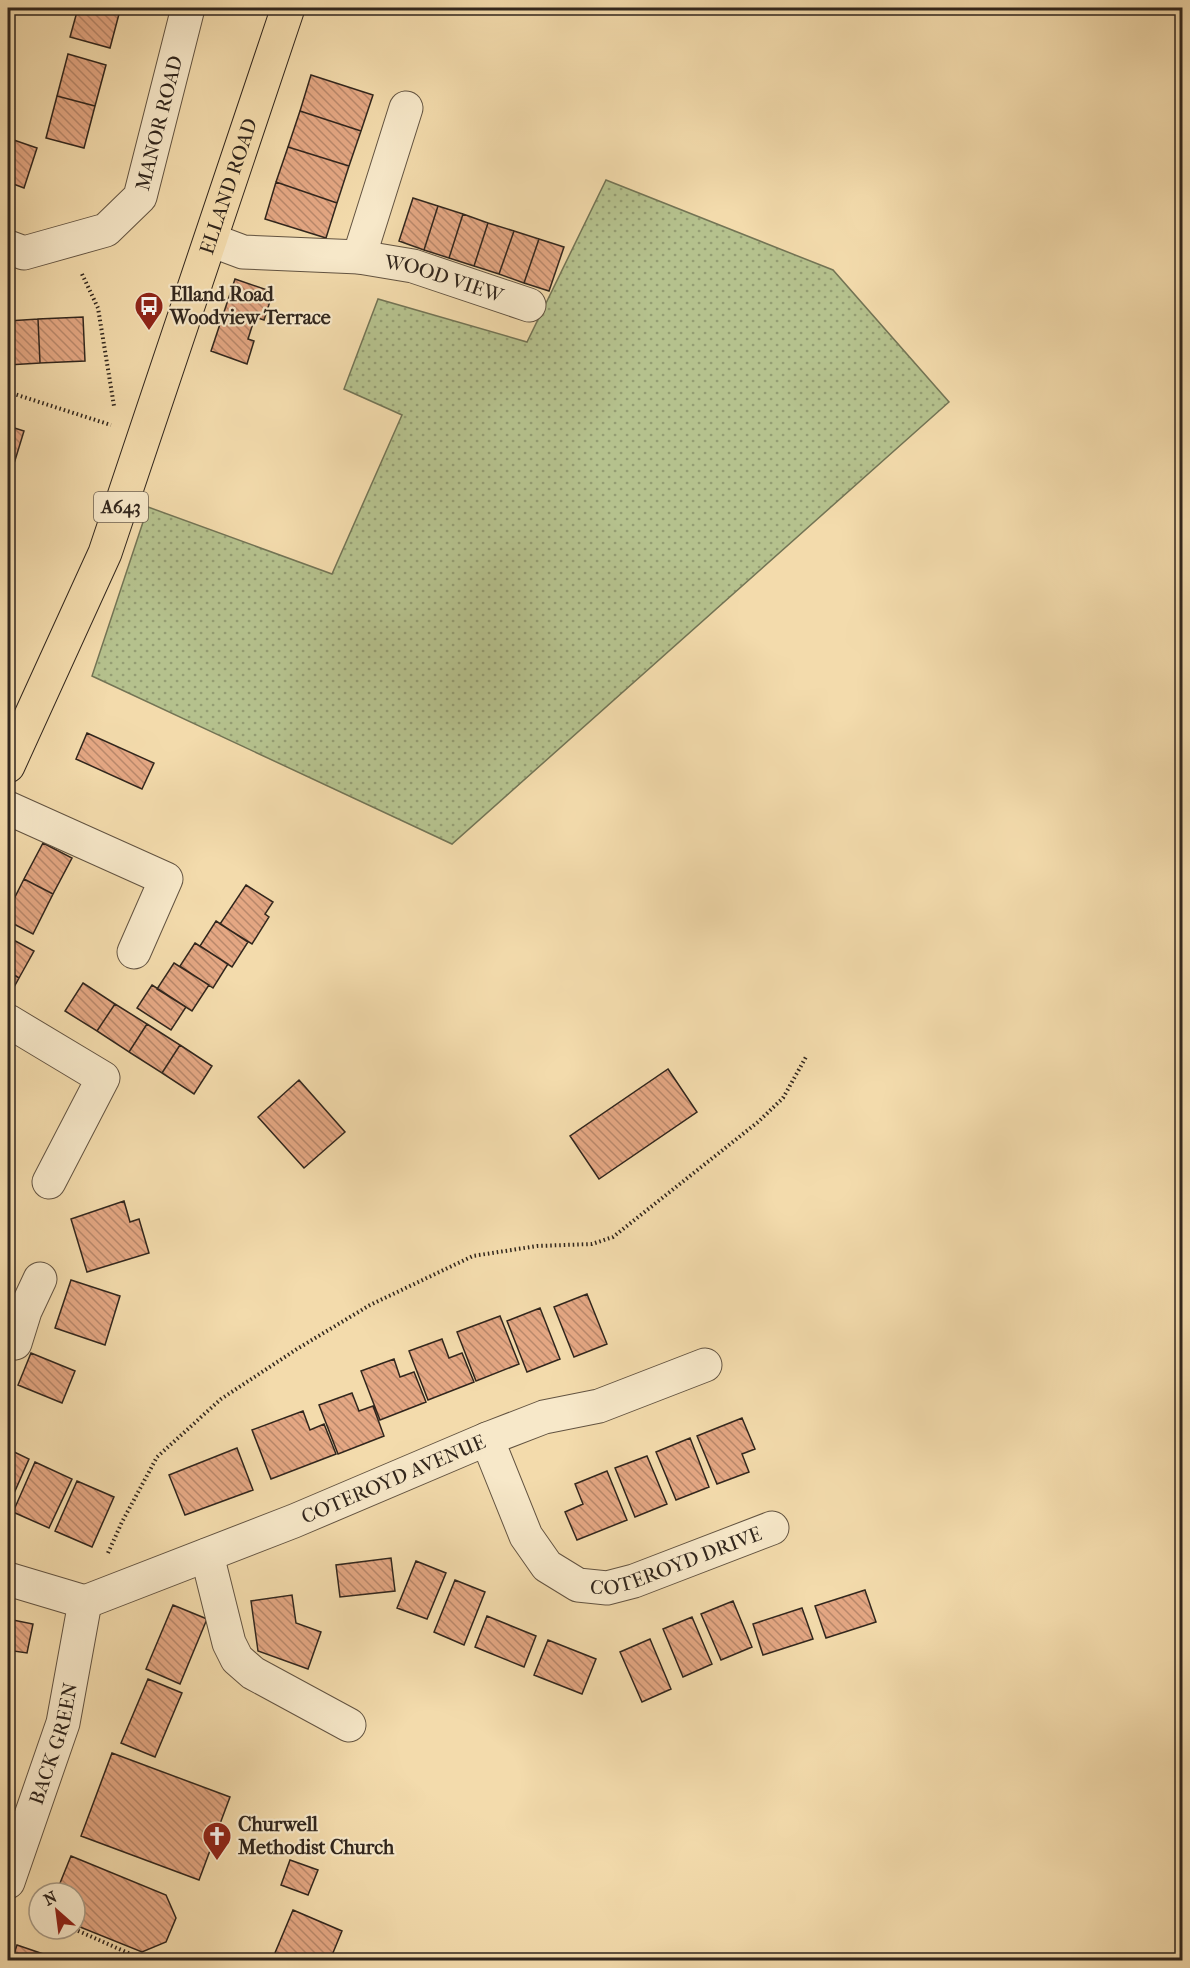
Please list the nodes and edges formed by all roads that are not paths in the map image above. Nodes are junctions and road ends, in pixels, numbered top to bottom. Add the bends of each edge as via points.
1 (188, 8) edge
2 (288, 8) edge
3 (406, 108) dead end
4 (211, 240) junction
5 (8, 247) edge
6 (359, 257) junction
7 (529, 305) dead end
8 (8, 762) edge
9 (8, 808) edge
10 (134, 952) dead end
11 (8, 1021) edge
12 (49, 1182) dead end
13 (40, 1278) dead end
14 (16, 1310) edge
15 (15, 1343) dead end
16 (705, 1365) dead end
17 (487, 1439) junction
18 (772, 1528) dead end
19 (207, 1556) junction
20 (8, 1579) edge
21 (85, 1602) junction
22 (349, 1725) dead end
23 (8, 1882) edge

1 - 5 street, MANOR ROAD via 140,197 106,230 24,253
2 - 4 main road, ELLAND ROAD / A643
3 - 6 street, WOOD VIEW
4 - 6 street, WOOD VIEW via 243,252
4 - 8 main road, ELLAND ROAD / A643 via 105,554
6 - 7 street, WOOD VIEW via 413,266
9 - 10 street via 166,879
11 - 12 street via 103,1078
13 - 14 street
14 - 15 street
16 - 17 street, COTEROYD AVENUE via 599,1406 544,1417
17 - 18 street, COTEROYD DRIVE via 526,1536 546,1566 578,1585 607,1588 634,1581
17 - 19 street, COTEROYD AVENUE
19 - 21 street, COTEROYD AVENUE
19 - 22 street via 229,1643 237,1659 253,1673
20 - 21 street
21 - 23 street, BACK GREEN via 63,1723

